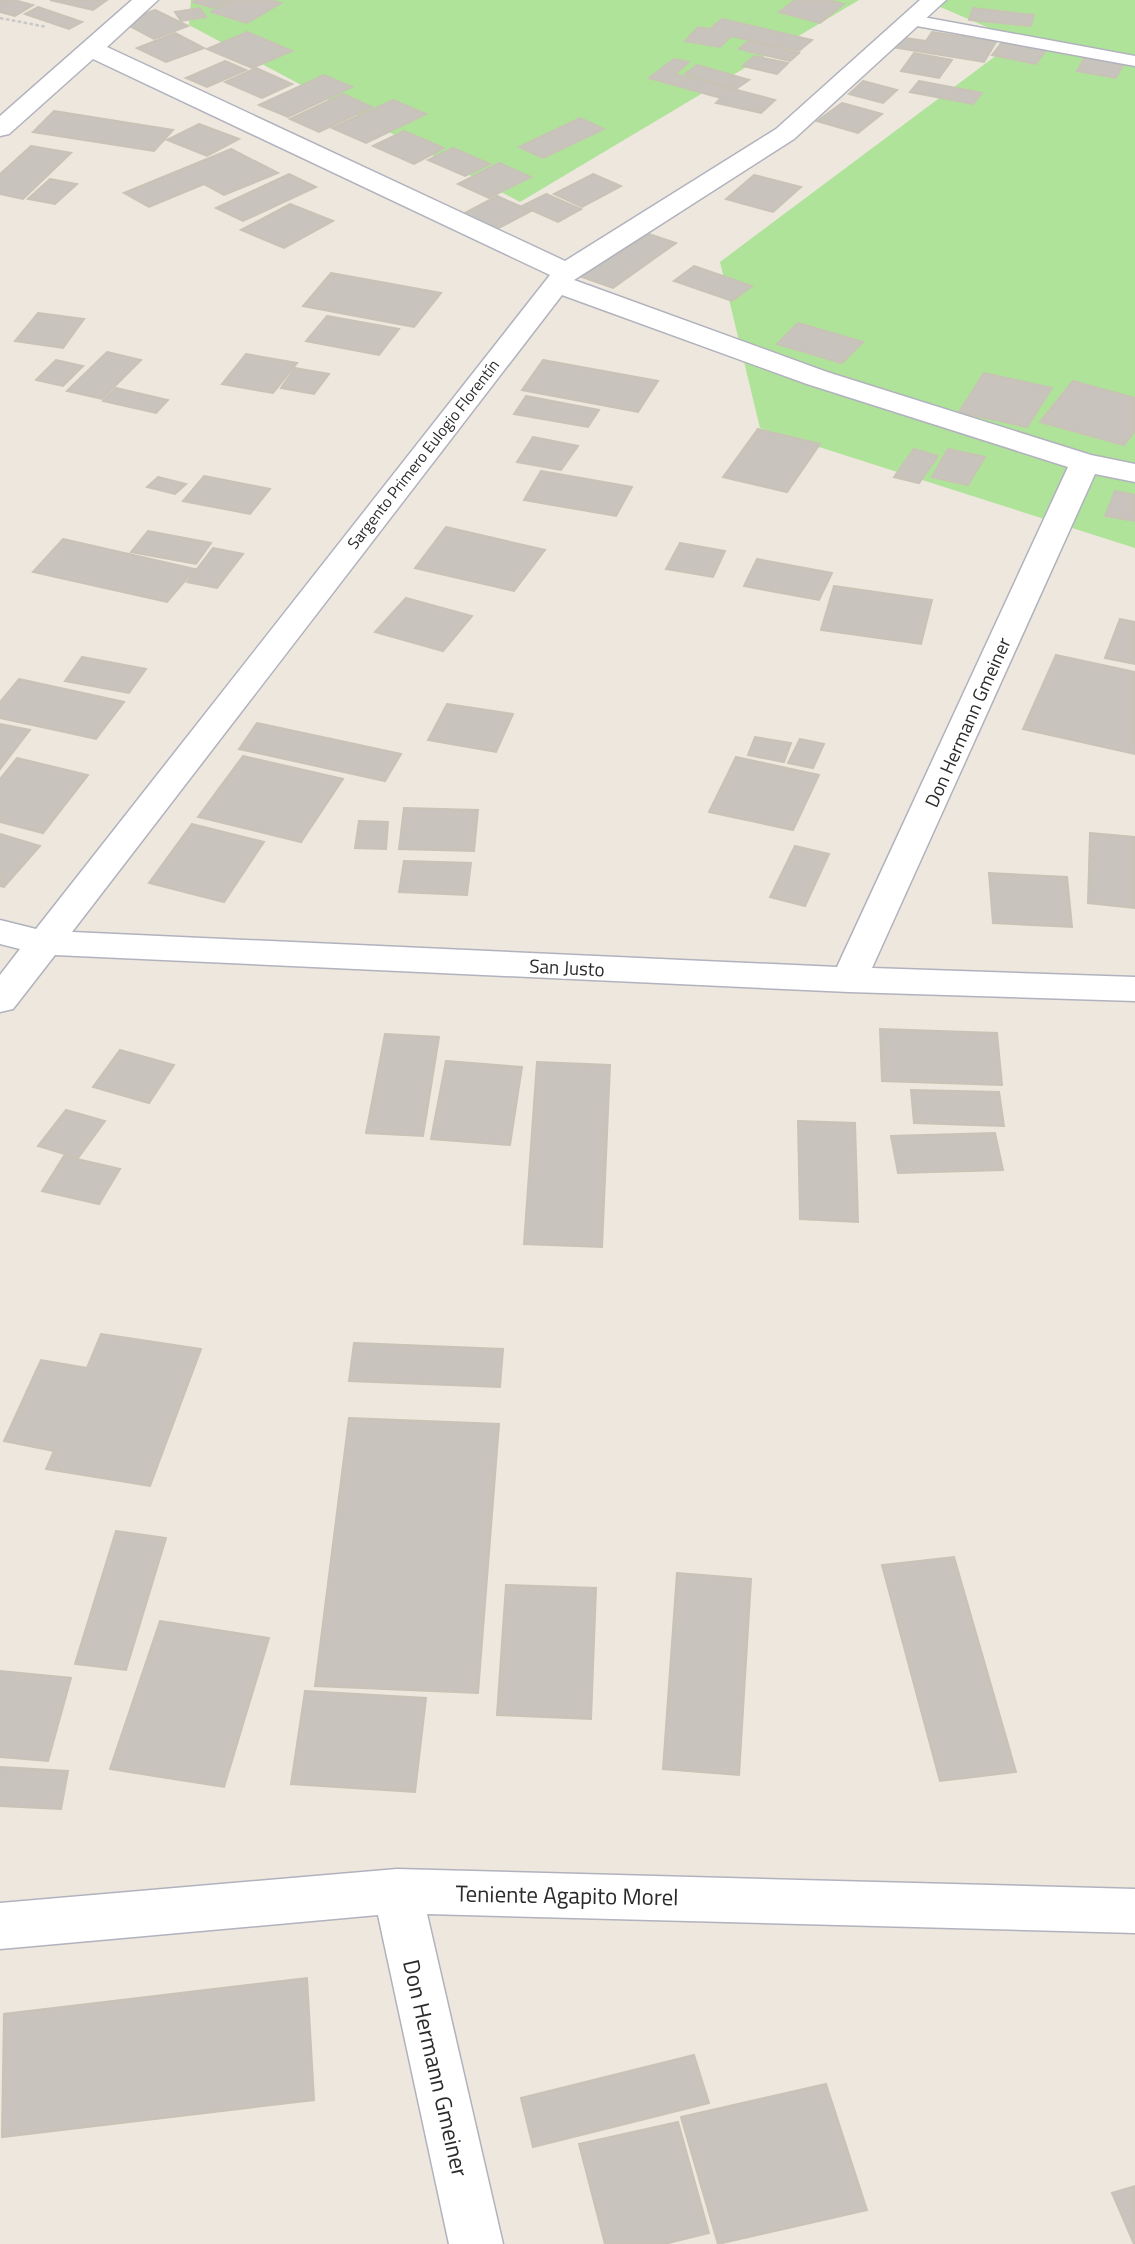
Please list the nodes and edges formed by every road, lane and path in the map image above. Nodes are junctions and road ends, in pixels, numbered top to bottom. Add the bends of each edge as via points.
1 (146, 0) edge
2 (934, 0) edge
3 (912, 20) junction
4 (89, 48) junction
5 (1135, 61) edge
6 (0, 129) edge
7 (561, 277) junction
8 (1085, 463) junction
9 (1135, 473) edge
10 (0, 932) edge
11 (42, 942) junction
12 (849, 980) junction
13 (1135, 989) edge
14 (0, 1000) edge
15 (397, 1891) junction
16 (1135, 1911) edge
17 (0, 1926) edge
18 (476, 2244) edge

1 - 4 street
2 - 3 street, Sargento Primero Eulogio Florentín
3 - 5 lane
3 - 7 street, Sargento Primero Eulogio Florentín via 785,134
4 - 6 street
4 - 7 street
7 - 8 street via 817,378
7 - 11 street, Sargento Primero Eulogio Florentín
8 - 9 street
8 - 12 street, Don Hermann Gmeiner
10 - 11 street, San Justo
11 - 12 street, San Justo
11 - 14 street, Sargento Primero Eulogio Florentín
12 - 13 street, San Justo
15 - 16 street, Teniente Agapito Morel
15 - 17 street, Teniente Agapito Morel
15 - 18 street, Don Hermann Gmeiner

